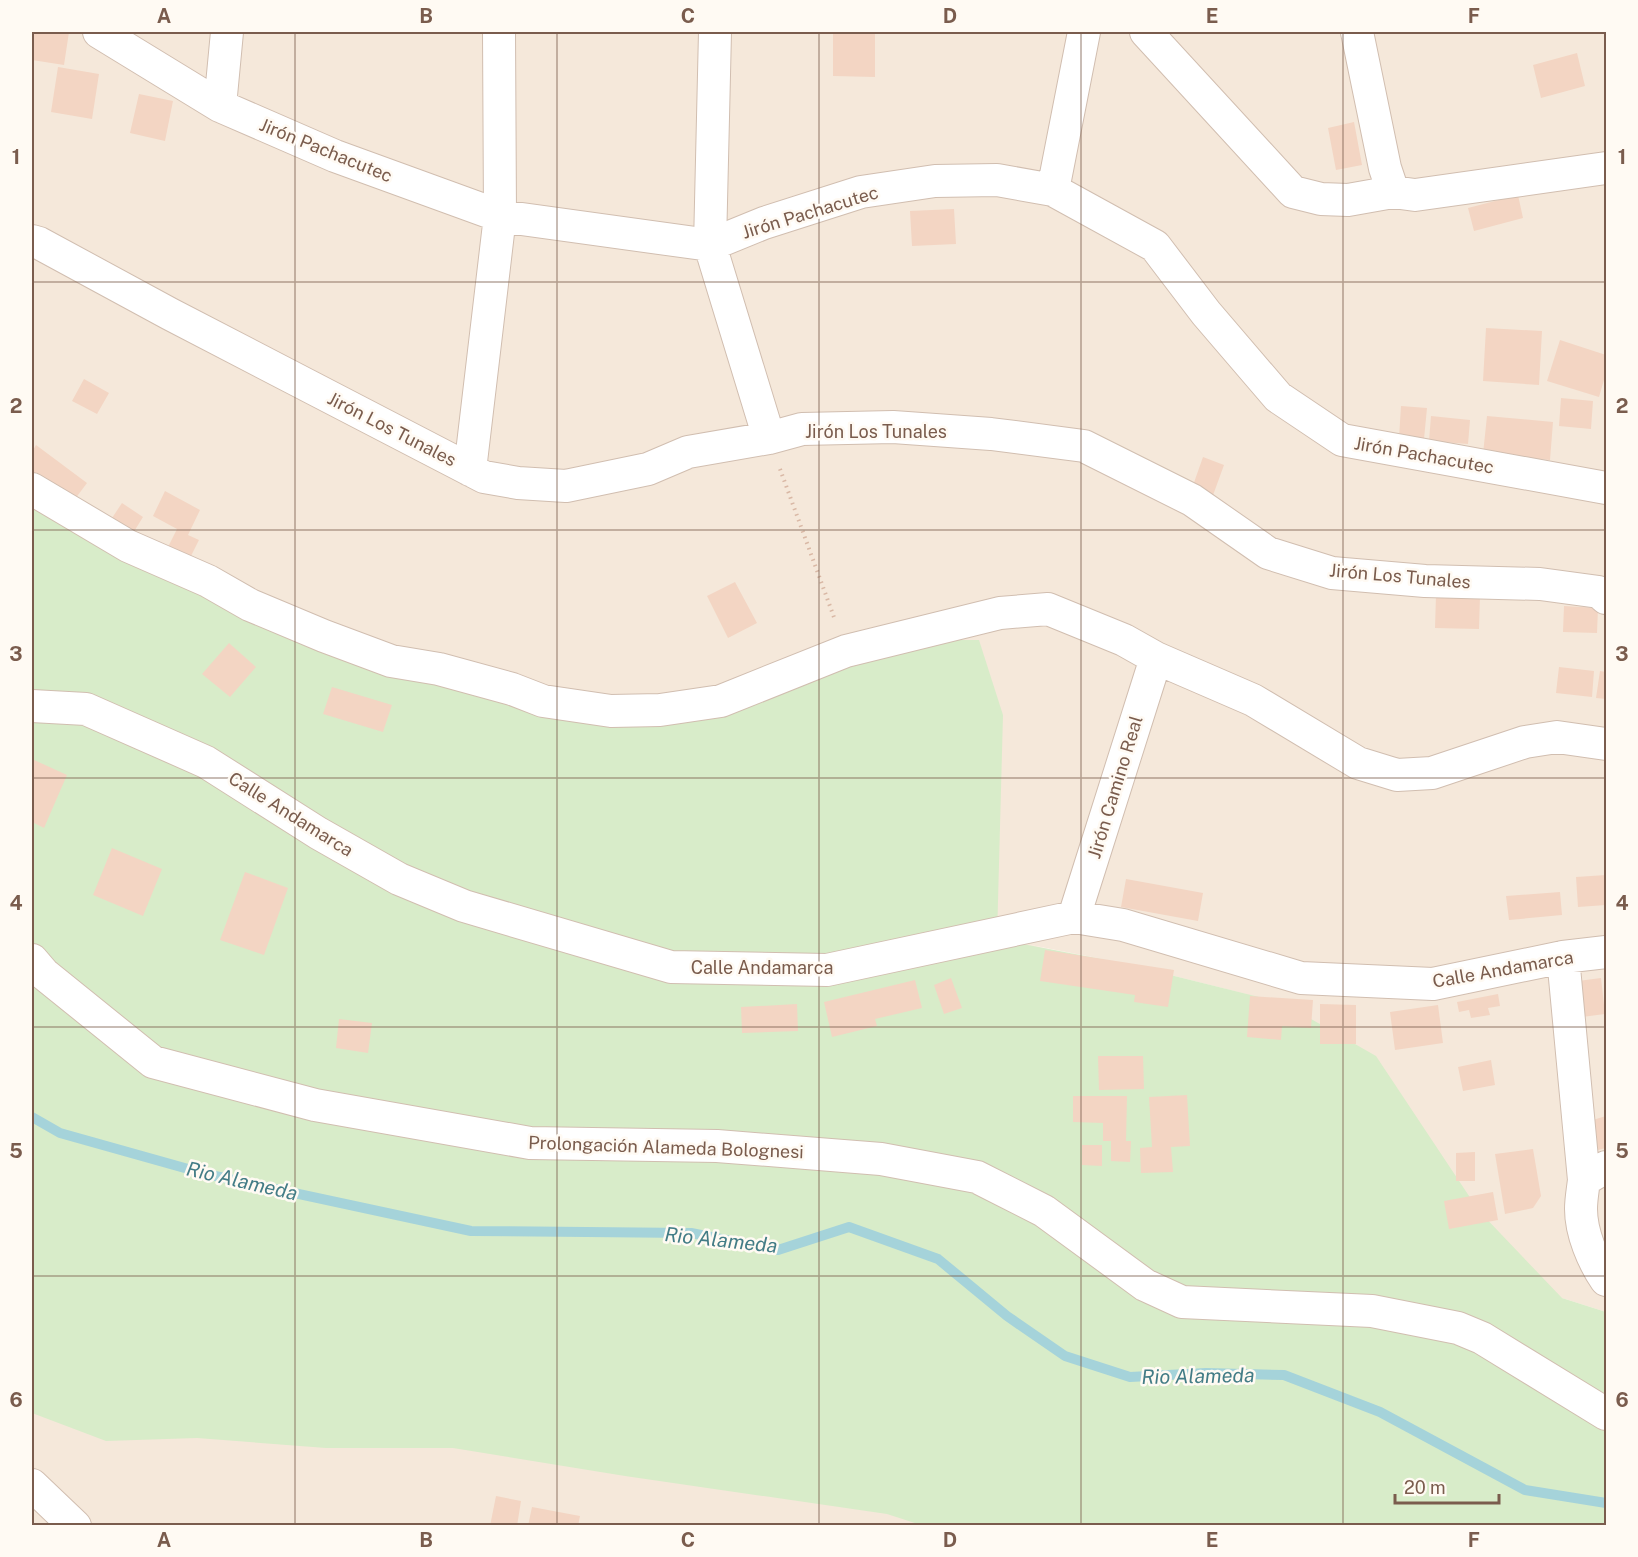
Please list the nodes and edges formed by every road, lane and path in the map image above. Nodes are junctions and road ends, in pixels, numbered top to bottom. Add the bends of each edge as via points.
1 (99, 32) edge
2 (227, 32) edge
3 (499, 32) edge
4 (715, 32) edge
5 (1084, 32) edge
6 (1146, 32) edge
7 (1357, 32) edge
8 (220, 106) junction
9 (1606, 168) edge
10 (1053, 190) junction
11 (1393, 192) junction
12 (500, 216) junction
13 (32, 241) edge
14 (710, 245) junction
15 (769, 438) junction
16 (470, 470) junction
17 (1606, 488) edge
18 (32, 489) edge
19 (1606, 597) edge
20 (846, 651) junction
21 (1156, 658) junction
22 (32, 706) edge
23 (1606, 744) edge
24 (1074, 917) junction
25 (1606, 952) edge
26 (1563, 957) junction
27 (32, 960) edge
28 (1595, 1173) edge
29 (1606, 1280) edge
30 (1606, 1414) edge
31 (32, 1485) edge
32 (75, 1526) edge

1 - 8 street, Jirón Pachacutec
2 - 8 street
3 - 12 street
4 - 14 street
5 - 10 street
6 - 11 street via 1293,192 1348,200
7 - 11 street
8 - 12 street, Jirón Pachacutec via 335,156
9 - 11 street via 1415,195
10 - 14 street, Jirón Pachacutec via 997,180 935,181 861,192
10 - 17 street, Jirón Pachacutec via 1155,246 1278,397 1342,440
12 - 14 street, Jirón Pachacutec
12 - 16 street
13 - 16 street, Jirón Los Tunales
14 - 15 street
15 - 16 street, Jirón Los Tunales via 688,452 648,469 566,486 518,483 484,477
15 - 19 street, Jirón Los Tunales via 802,429 894,427 1084,446 1192,500 1268,553 1332,573 1425,581 1540,584 1599,592
15 - 20 path
18 - 20 street via 128,546 324,636 391,662 439,669 543,701 611,711 660,710 721,701
20 - 21 street via 1000,613 1048,609 1124,640
21 - 23 street via 1253,700 1358,763 1397,775 1432,772 1525,742 1557,737
21 - 24 street, Jirón Camino Real
22 - 24 street, Calle Andamarca via 86,709 206,762 389,873 464,906 671,967 827,969
24 - 26 street, Calle Andamarca via 1123,925 1301,978 1434,984
25 - 26 street, Calle Andamarca
26 - 28 street
27 - 30 street, Prolongación Alameda Bolognesi via 153,1062 315,1105 530,1143 717,1146 881,1159 976,1177 1044,1211 1145,1286 1182,1302 1372,1311 1458,1328 1482,1338
28 - 29 street via 1581,1210 1586,1240
31 - 32 street

